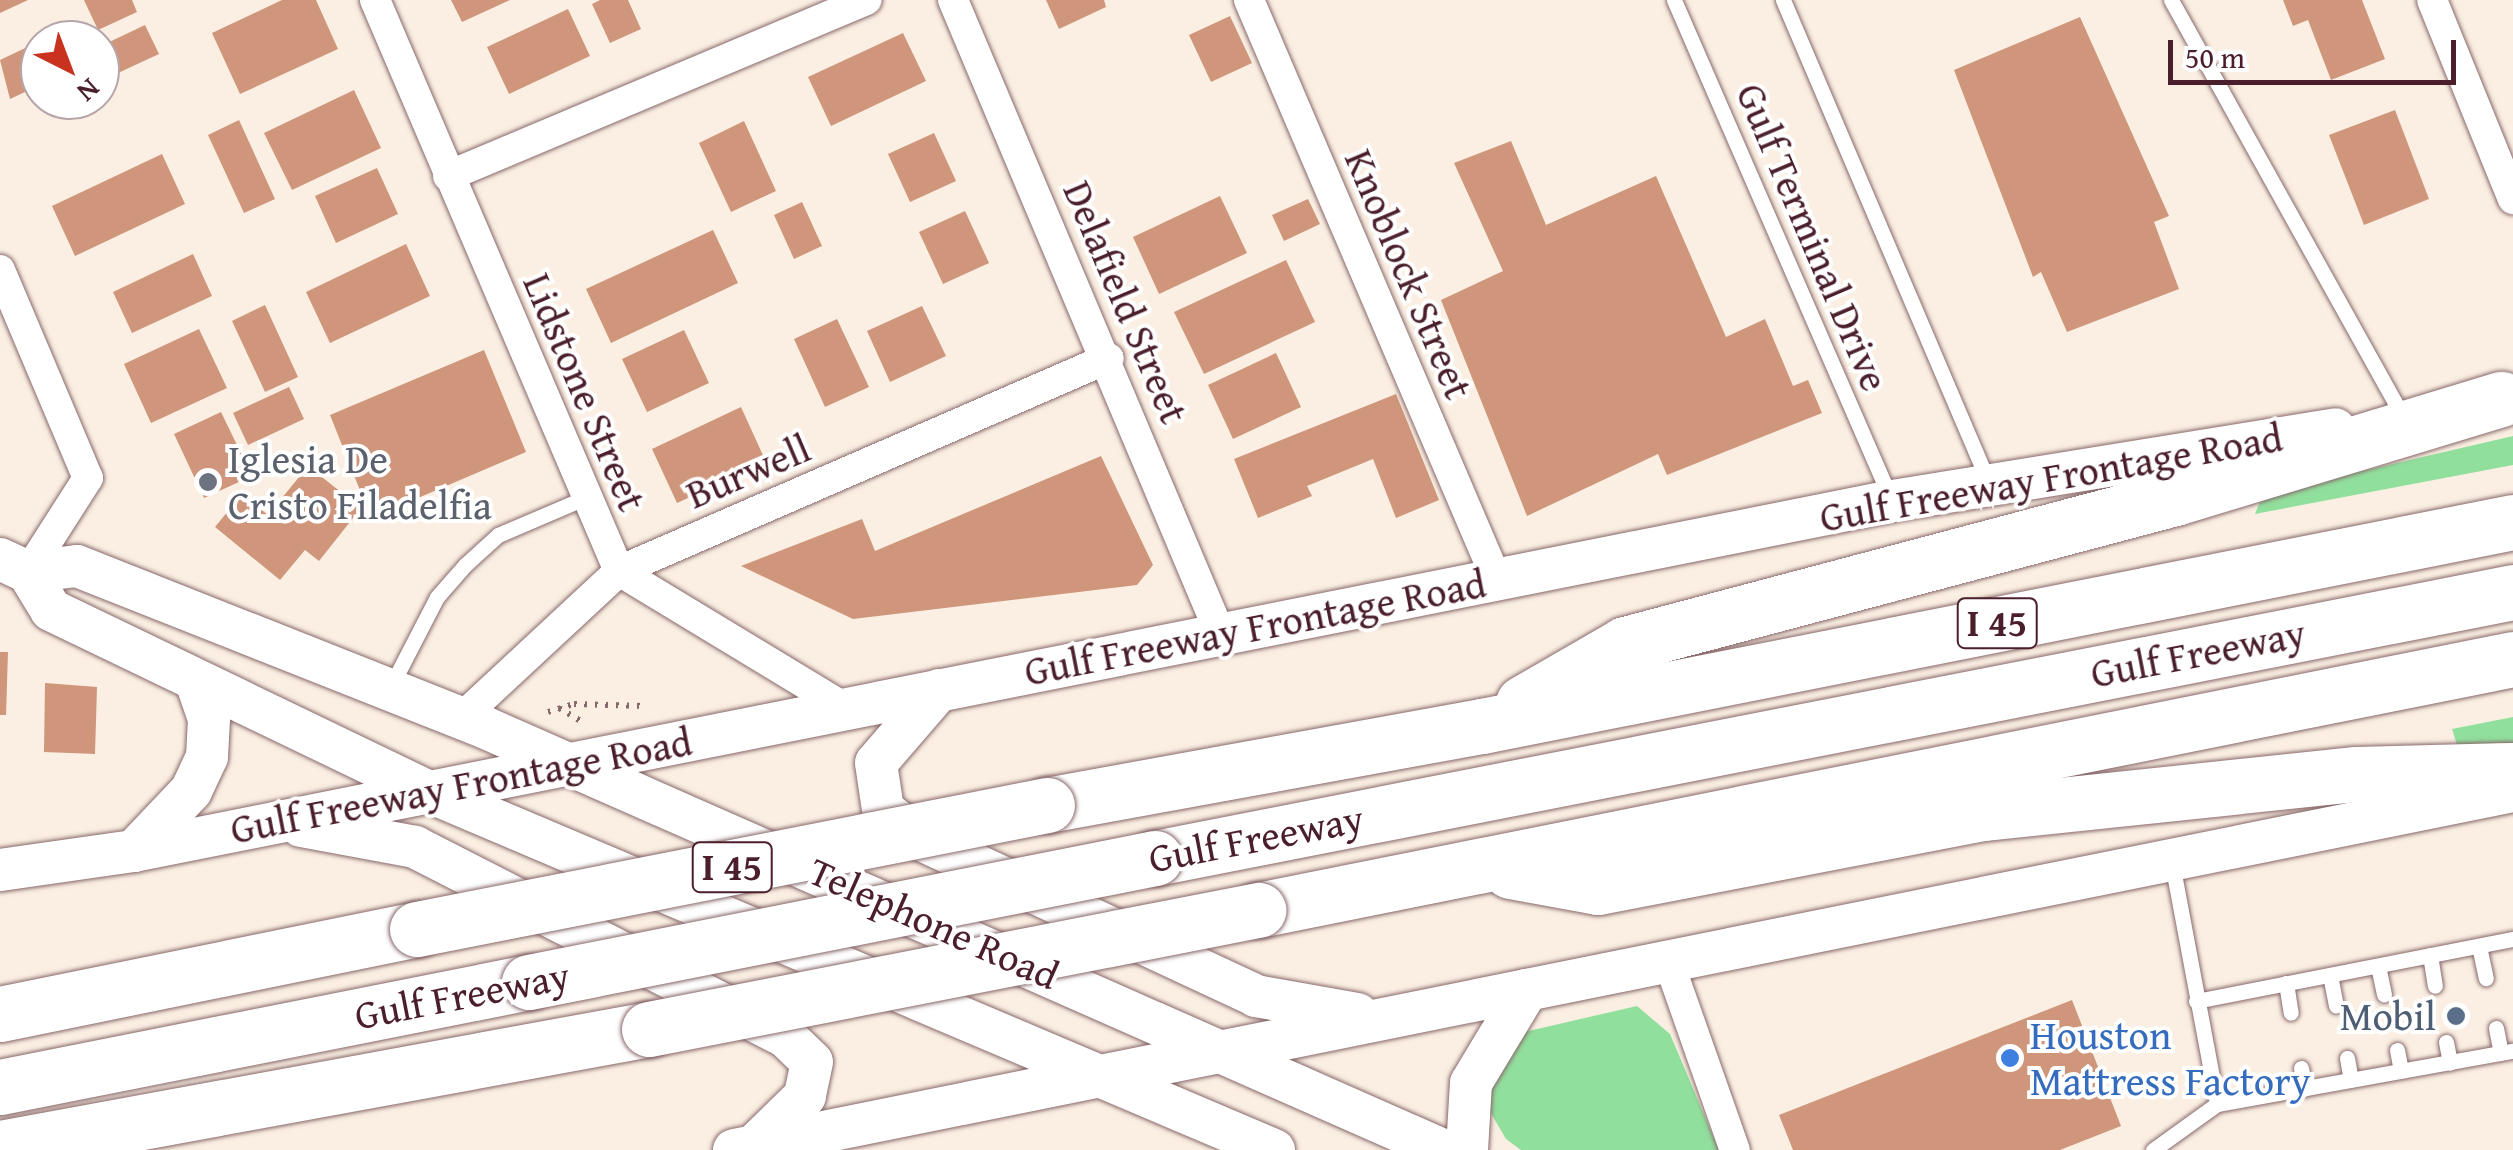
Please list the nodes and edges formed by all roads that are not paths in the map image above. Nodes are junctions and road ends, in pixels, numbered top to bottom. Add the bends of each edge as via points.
1 (375, 0) edge
2 (866, 0) edge
3 (953, 0) edge
4 (1249, 0) edge
5 (1674, 0) edge
6 (1783, 0) edge
7 (2171, 0) edge
8 (2432, 0) edge
9 (448, 176) junction
10 (2513, 198) edge
11 (0, 270) edge
12 (1108, 358) junction
13 (2507, 398) edge
14 (2404, 419) junction
15 (1992, 489) junction
16 (587, 497) junction
17 (1892, 501) junction
18 (2513, 522) edge
19 (14, 565) edge
20 (619, 571) junction
21 (1496, 578) junction
22 (2513, 592) edge
23 (1222, 638) junction
24 (2513, 660) edge
25 (196, 682) junction
26 (389, 690) junction
27 (939, 690) junction
28 (845, 708) junction
29 (460, 719) junction
30 (1482, 726) junction
31 (570, 764) junction
32 (2513, 770) edge
33 (427, 791) junction
34 (2513, 791) edge
35 (276, 822) junction
36 (134, 851) junction
37 (2172, 861) junction
38 (1483, 866) junction
39 (0, 870) edge
40 (2513, 939) edge
41 (2479, 946) junction
42 (2430, 955) junction
43 (1669, 963) junction
44 (2378, 966) junction
45 (2330, 975) junction
46 (2486, 978) dead end
47 (2286, 984) junction
48 (2436, 986) dead end
49 (1527, 990) junction
50 (2384, 994) dead end
51 (2196, 1001) junction
52 (2336, 1005) dead end
53 (14, 1007) edge
54 (2291, 1013) dead end
55 (1380, 1018) junction
56 (2496, 1028) dead end
57 (2446, 1042) dead end
58 (1219, 1048) junction
59 (2396, 1050) dead end
60 (2507, 1052) edge
61 (2347, 1058) dead end
62 (2450, 1063) junction
63 (2301, 1068) dead end
64 (2402, 1071) junction
65 (1092, 1074) junction
66 (2351, 1080) junction
67 (0, 1087) edge
68 (2305, 1089) junction
69 (2217, 1104) junction
70 (245, 1107) junction
71 (1187, 1114) junction
72 (0, 1148) edge
73 (744, 1148) edge
74 (174, 1150) edge
75 (1213, 1150) edge
76 (1274, 1150) edge
77 (1443, 1150) edge
78 (1466, 1150) edge
79 (1734, 1150) edge
80 (2152, 1150) edge

1 - 9 street, Lidstone Street
2 - 9 street
3 - 12 street, Delafield Street
4 - 21 street, Knoblock Street
5 - 17 lane, Gulf Terminal Drive
6 - 15 lane
7 - 14 lane
8 - 10 street
9 - 16 street, Lidstone Street
11 - 19 street via 88,478
12 - 20 street, Burwell
12 - 23 street, Delafield Street
13 - 14 main road, Gulf Freeway Frontage Road
13 - 30 highway via 2176,498 1625,644
14 - 15 main road, Gulf Freeway Frontage Road
15 - 17 main road, Gulf Freeway Frontage Road
16 - 20 street, Lidstone Street
16 - 26 lane via 498,536 466,565 438,597
17 - 21 main road, Gulf Freeway Frontage Road
18 - 30 highway, Gulf Freeway / I 45
19 - 25 main road, Telephone Road via 51,610
19 - 26 main road, Telephone Road via 77,566
20 - 28 street, Lidstone Street
20 - 29 street, Burwell
21 - 23 main road, Gulf Freeway Frontage Road
22 - 67 highway, Gulf Freeway, bridge
23 - 27 main road, Gulf Freeway Frontage Road
24 - 38 highway, Gulf Freeway
25 - 33 main road, Telephone Road
25 - 36 main road via 209,719 207,758 191,792
26 - 29 main road, Telephone Road
27 - 28 main road, Gulf Freeway Frontage Road
27 - 55 main road via 876,762 883,810 922,840 1256,996
28 - 31 main road, Gulf Freeway Frontage Road
29 - 31 main road, Telephone Road
30 - 53 highway, Gulf Freeway / I 45, bridge
31 - 33 main road, Gulf Freeway Frontage Road
31 - 58 main road, Telephone Road
32 - 38 highway via 2356,774 1984,813 1598,887
33 - 35 main road, Gulf Freeway Frontage Road
33 - 65 main road, Telephone Road
34 - 37 main road
35 - 36 main road, Gulf Freeway Frontage Road
35 - 73 main road via 415,847 785,1036 812,1062 804,1096
36 - 39 main road, Gulf Freeway Frontage Road
37 - 43 main road
37 - 51 lane
38 - 70 highway, Gulf Freeway, bridge
40 - 41 lane
41 - 42 lane
41 - 46 lane
42 - 44 lane
42 - 48 lane
43 - 49 main road
43 - 79 street
44 - 45 lane
44 - 50 lane
45 - 47 lane
45 - 52 lane
47 - 51 lane
47 - 54 lane
49 - 55 main road
49 - 78 main road via 1471,1083
51 - 69 lane
55 - 58 main road
56 - 60 lane
57 - 62 lane
58 - 65 main road
58 - 77 main road, Telephone Road
59 - 64 lane
60 - 62 lane
61 - 66 lane
62 - 64 lane
63 - 68 lane
64 - 66 lane
65 - 71 main road, Telephone Road
65 - 73 main road
66 - 68 lane
68 - 69 lane
69 - 80 lane
70 - 72 highway, Gulf Freeway
70 - 74 highway
71 - 75 main road
71 - 76 main road, Telephone Road

